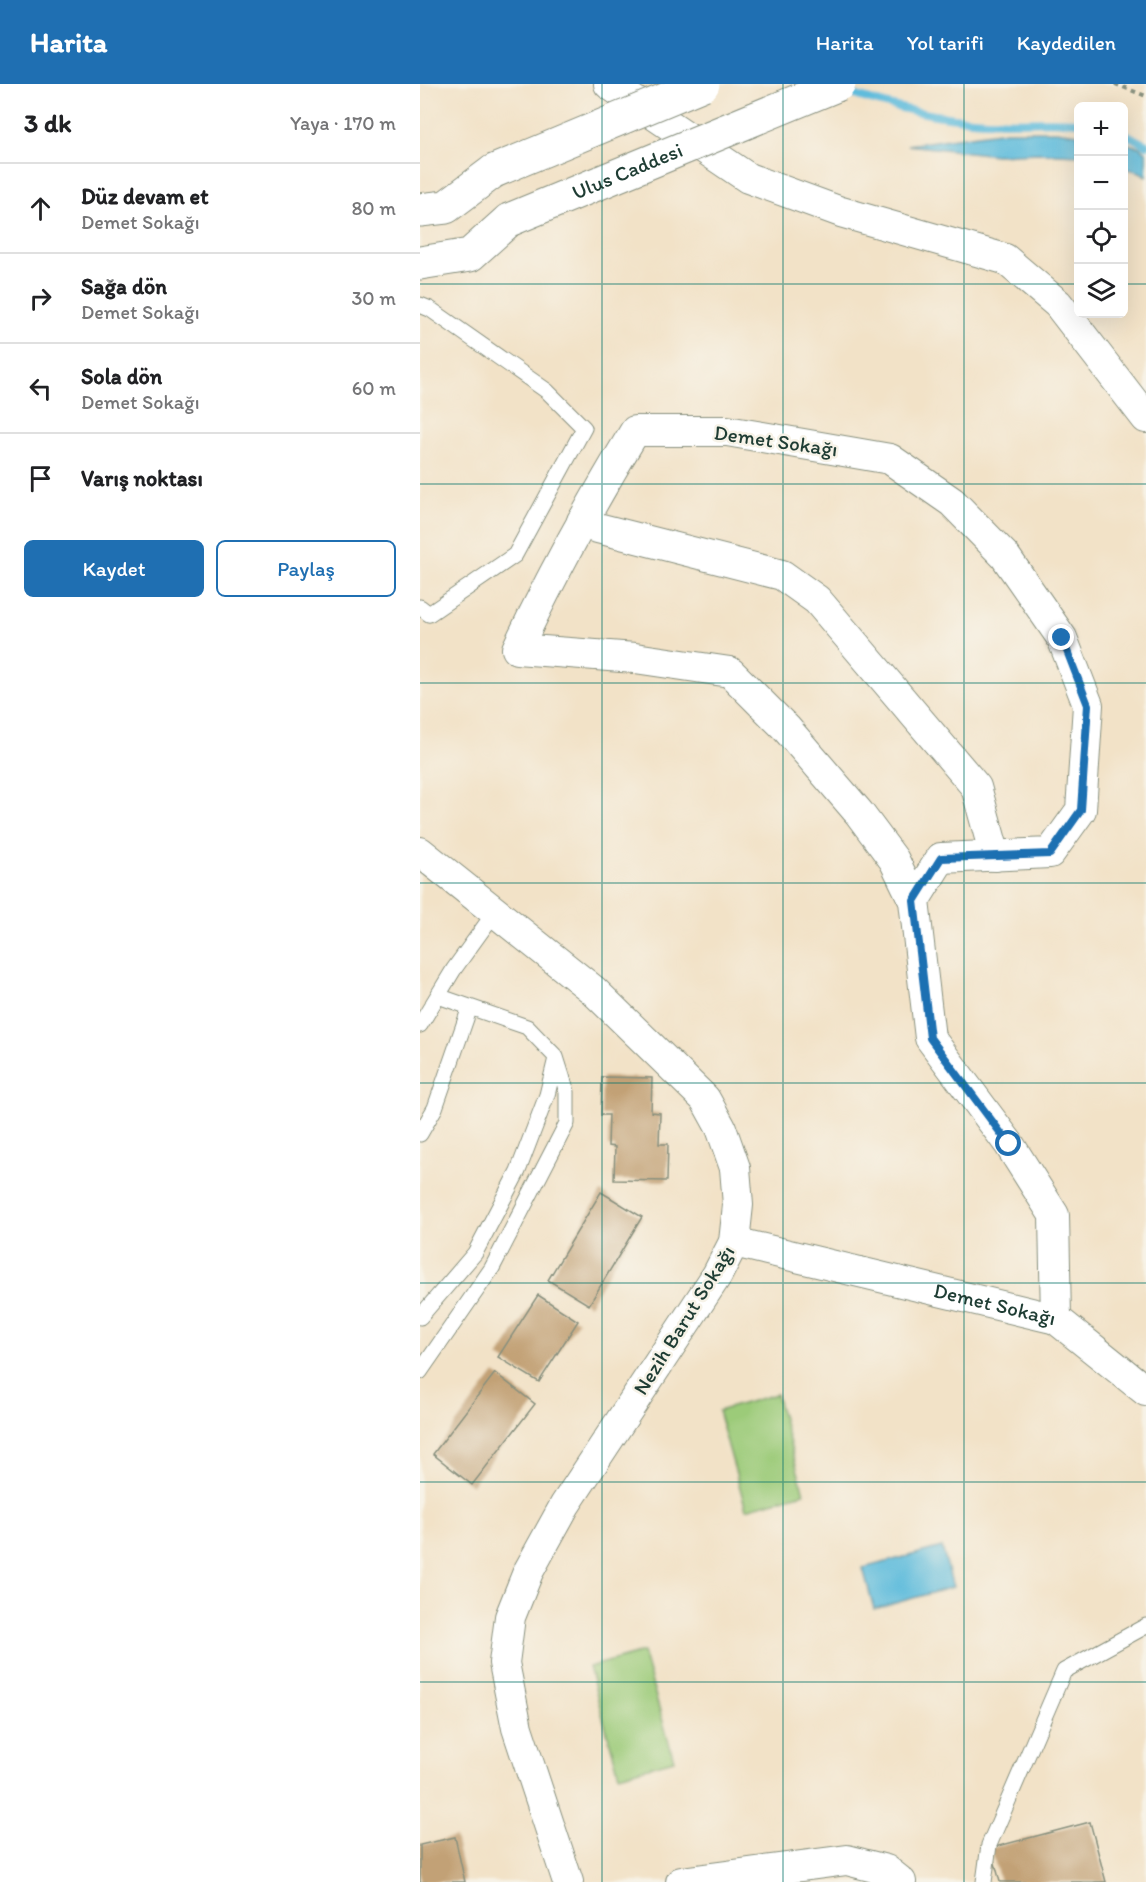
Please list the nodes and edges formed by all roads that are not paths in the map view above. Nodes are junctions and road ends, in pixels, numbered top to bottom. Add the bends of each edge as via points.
1 (609, 84) edge
2 (703, 84) edge
3 (839, 84) edge
4 (420, 210) edge
5 (420, 263) edge
6 (420, 305) edge
7 (1146, 418) edge
8 (582, 521) junction
9 (420, 607) edge
10 (420, 852) edge
11 (995, 856) junction
12 (914, 901) junction
13 (495, 912) junction
14 (438, 996) junction
15 (470, 1007) junction
16 (420, 1025) edge
17 (556, 1057) junction
18 (420, 1134) edge
19 (734, 1242) junction
20 (420, 1317) edge
21 (1056, 1319) junction
22 (420, 1372) edge
23 (1146, 1391) edge
24 (1146, 1626) edge
25 (568, 1882) edge
26 (681, 1882) edge
27 (902, 1882) edge
28 (984, 1882) edge

1 - 7 street via 748,178 841,212 1005,259 1058,304
2 - 4 street, bridge via 494,171 446,207
3 - 5 street, Ulus Caddesi, bridge via 509,220 470,255
6 - 9 lane via 547,391 584,428 515,555 429,614
8 - 11 street via 782,575 817,600 976,787
8 - 11 street, Demet Sokağı via 635,431 727,431 890,459 952,502 1005,556 1062,638 1088,705 1081,810 1050,854
8 - 12 street, Demet Sokağı via 517,649 635,658 730,672 786,728 859,813 894,860
10 - 13 street, Nezih Barut Sokağı
11 - 12 street, Demet Sokağı via 941,858
12 - 21 street, Demet Sokağı via 930,1038 1009,1144 1054,1215
13 - 14 lane
13 - 19 street, Nezih Barut Sokağı via 592,990 705,1099 721,1128 735,1168 738,1205
14 - 15 lane
14 - 16 lane
15 - 17 lane via 527,1028
15 - 18 lane via 435,1108
17 - 20 lane via 547,1095 518,1171 475,1253
17 - 22 lane via 567,1092 567,1123 492,1268
19 - 21 street, Demet Sokağı
19 - 25 street, Nezih Barut Sokağı via 717,1275 565,1505 528,1572 510,1617 504,1663 517,1728
21 - 23 street
24 - 28 lane via 1064,1671 989,1845
26 - 27 street via 847,1860 886,1870

